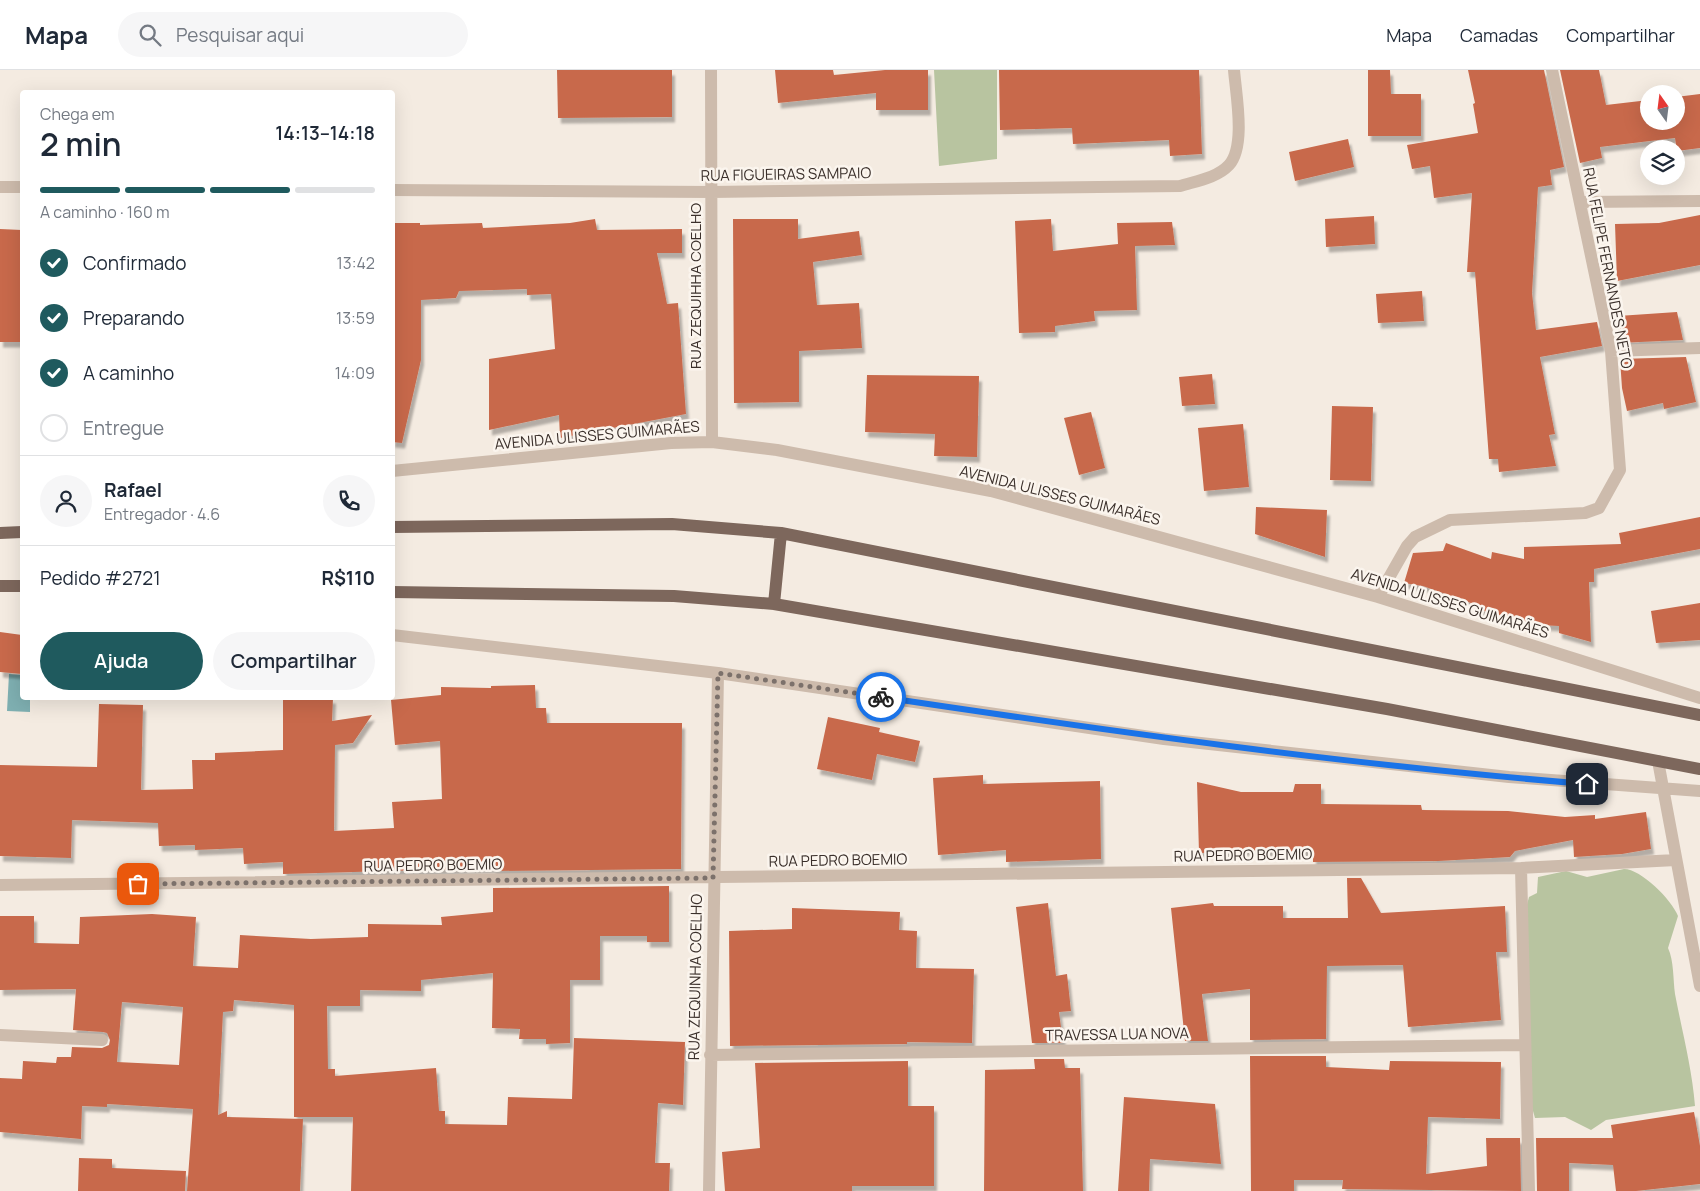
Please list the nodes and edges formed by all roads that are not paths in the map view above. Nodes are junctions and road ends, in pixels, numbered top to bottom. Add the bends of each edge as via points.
1 (712, 70) edge
2 (1234, 70) edge
3 (1552, 70) edge
4 (0, 187) edge
5 (20, 187) edge
6 (395, 190) edge
7 (712, 192) junction
8 (1700, 201) edge
9 (1580, 202) junction
10 (1700, 348) edge
11 (1611, 351) junction
12 (712, 442) junction
13 (395, 471) edge
14 (395, 528) edge
15 (20, 532) edge
16 (0, 533) edge
17 (781, 533) junction
18 (0, 586) edge
19 (20, 586) edge
20 (395, 592) edge
21 (1378, 597) junction
22 (774, 604) junction
23 (395, 635) edge
24 (718, 673) junction
25 (1700, 698) edge
26 (1700, 715) edge
27 (1658, 760) junction
28 (1700, 769) edge
29 (1665, 790) junction
30 (1700, 791) edge
31 (1676, 860) junction
32 (1521, 868) junction
33 (713, 878) junction
34 (0, 885) edge
35 (1700, 986) edge
36 (0, 1036) edge
37 (102, 1040) dead end
38 (1524, 1045) junction
39 (710, 1055) junction
40 (709, 1191) edge
41 (1529, 1191) edge

1 - 7 street, RUA ZEQUIHHA COELHO
2 - 7 street, RUA FIGUEIRAS SAMPAIO via 1237,151 1229,165 1209,178 1180,186
3 - 9 street, RUA FELIPE FERNANDES NETO
4 - 5 street
6 - 7 street, RUA FIGUEIRAS SAMPAIO
7 - 12 street, RUA ZEQUIHHA COELHO
8 - 9 street
9 - 11 street, RUA FELIPE FERNANDES NETO
10 - 11 street
11 - 21 street, RUA FELIPE FERNANDES NETO via 1620,470 1599,508 1585,513 1450,520 1415,537
12 - 13 street, AVENIDA ULISSES GUIMARÃES via 671,443
12 - 21 street, AVENIDA ULISSES GUIMARÃES via 777,450 991,491
14 - 17 main road via 672,524
15 - 16 main road
17 - 22 main road
17 - 26 main road
18 - 19 main road
20 - 22 main road via 674,596
21 - 25 street, AVENIDA ULISSES GUIMARÃES
22 - 27 main road via 1387,708
23 - 24 street
24 - 29 street via 1164,739 1509,777
24 - 33 street, RUA ZEQUINHA COELHO
27 - 28 main road
27 - 29 street
29 - 30 street
29 - 31 street
31 - 32 street, RUA PEDRO BOEMIO
31 - 35 street
32 - 33 street, RUA PEDRO BOEMIO
32 - 38 street
33 - 34 street, RUA PEDRO BOEMIO
33 - 39 street, RUA ZEQUINHA COELHO
36 - 37 street
38 - 39 street, TRAVESSA LUA NOVA
38 - 41 street
39 - 40 street, RUA ZEQUINHA COELHO

